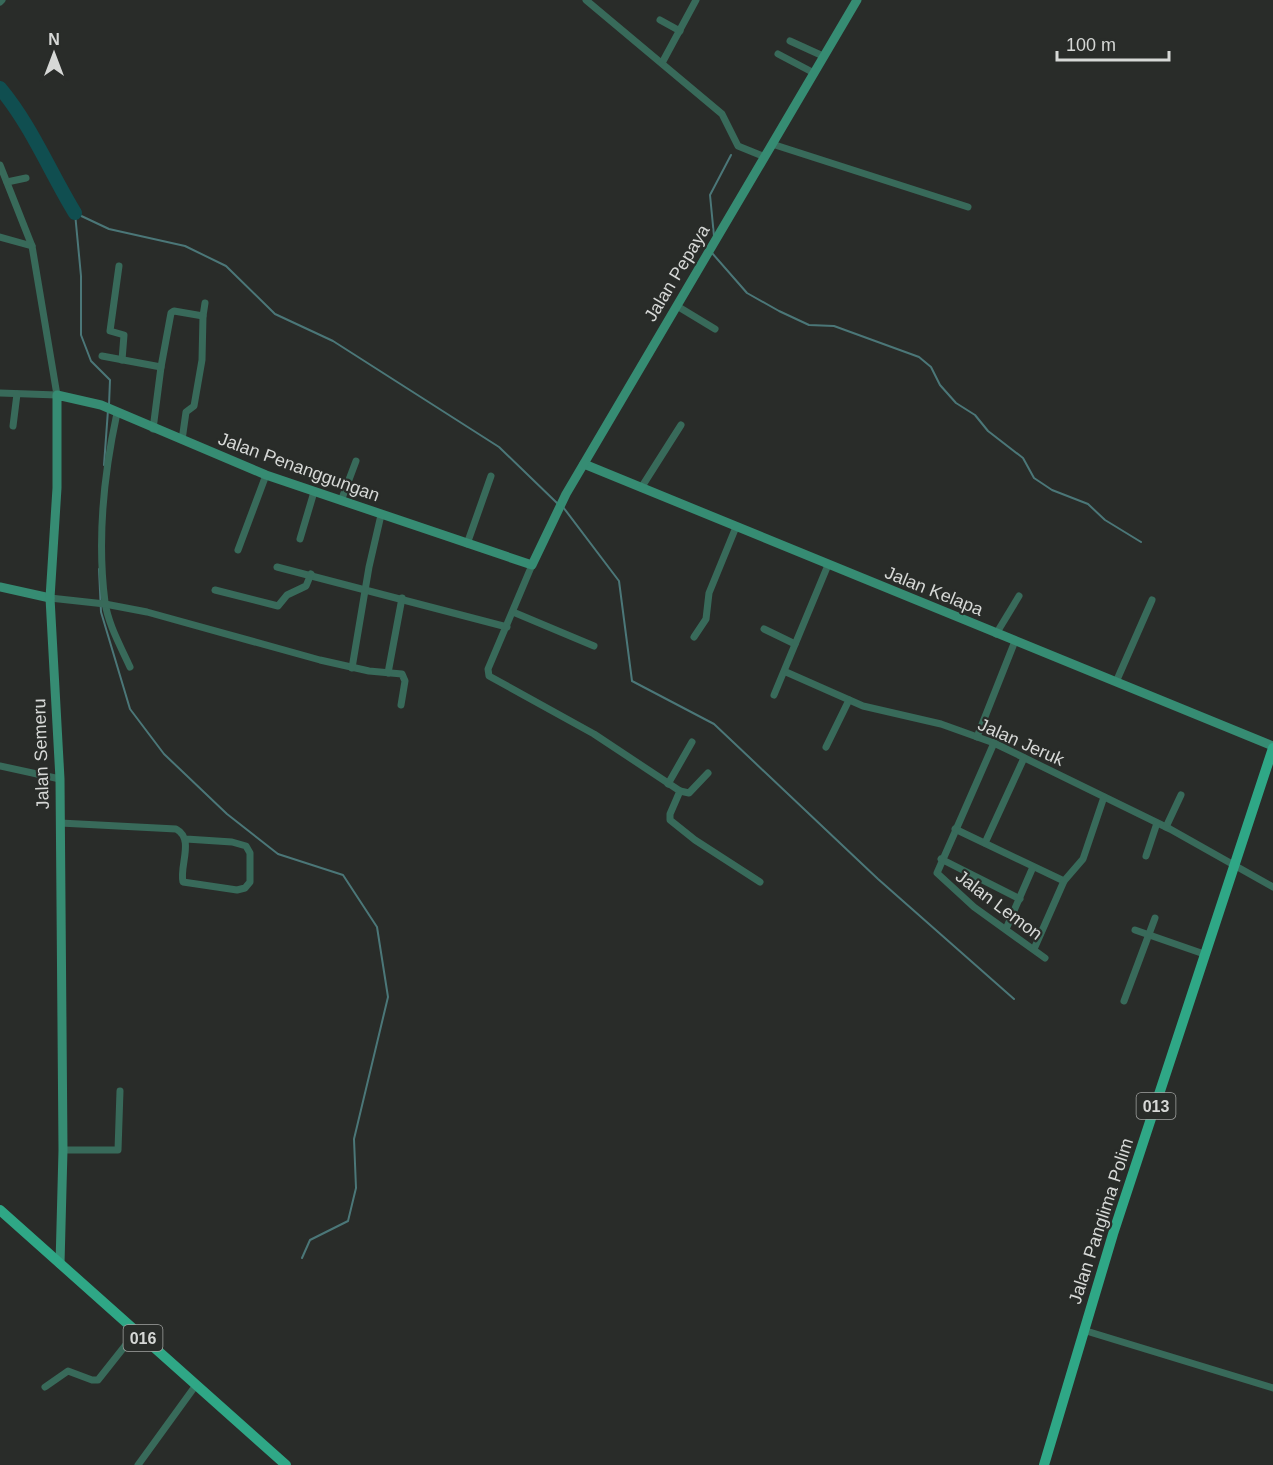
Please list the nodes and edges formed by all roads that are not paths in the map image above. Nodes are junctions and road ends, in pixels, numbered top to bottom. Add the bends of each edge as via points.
1 (586, 0) edge
2 (686, 0) edge
3 (856, 0) edge
4 (695, 2) edge
5 (660, 20) dead end
6 (680, 31) junction
7 (790, 42) dead end
8 (778, 54) dead end
9 (823, 56) junction
10 (662, 63) junction
11 (814, 72) junction
12 (772, 144) junction
13 (765, 157) junction
14 (0, 165) edge
15 (26, 178) dead end
16 (7, 182) junction
17 (968, 207) dead end
18 (0, 237) edge
19 (32, 246) junction
20 (119, 266) dead end
21 (205, 303) dead end
22 (677, 306) junction
23 (203, 316) junction
24 (716, 329) dead end
25 (102, 356) dead end
26 (122, 360) junction
27 (161, 367) junction
28 (0, 393) edge
29 (17, 394) junction
30 (57, 395) junction
31 (115, 412) junction
32 (681, 425) dead end
33 (13, 426) dead end
34 (153, 429) junction
35 (182, 440) junction
36 (356, 461) dead end
37 (584, 464) junction
38 (266, 475) junction
39 (491, 476) dead end
40 (641, 488) junction
41 (314, 492) junction
42 (341, 501) junction
43 (381, 515) junction
44 (736, 527) junction
45 (300, 539) dead end
46 (467, 544) junction
47 (238, 550) dead end
48 (532, 565) junction
49 (828, 565) junction
50 (278, 567) dead end
51 (311, 574) junction
52 (0, 587) edge
53 (366, 588) junction
54 (215, 590) dead end
55 (1019, 596) dead end
56 (50, 598) junction
57 (402, 598) junction
58 (1152, 600) dead end
59 (105, 604) junction
60 (513, 612) junction
61 (507, 627) junction
62 (764, 630) dead end
63 (996, 634) junction
64 (694, 637) dead end
65 (1015, 641) junction
66 (795, 644) junction
67 (594, 646) dead end
68 (130, 667) dead end
69 (352, 668) junction
70 (786, 672) junction
71 (388, 673) junction
72 (1116, 682) junction
73 (774, 695) dead end
74 (849, 700) junction
75 (401, 705) dead end
76 (977, 737) junction
77 (692, 742) dead end
78 (994, 743) junction
79 (826, 747) dead end
80 (1273, 747) edge
81 (1024, 758) junction
82 (0, 766) edge
83 (708, 773) dead end
84 (60, 779) junction
85 (668, 784) junction
86 (680, 791) junction
87 (1181, 795) dead end
88 (1104, 798) junction
89 (60, 823) junction
90 (1157, 823) junction
91 (1166, 827) junction
92 (955, 829) junction
93 (186, 839) junction
94 (985, 843) junction
95 (1146, 856) dead end
96 (941, 859) junction
97 (1235, 864) junction
98 (1033, 867) junction
99 (1064, 881) junction
100 (760, 882) dead end
101 (1273, 887) edge
102 (1020, 899) junction
103 (1155, 918) dead end
104 (1006, 929) junction
105 (1136, 930) dead end
106 (1148, 934) junction
107 (1034, 949) junction
108 (1204, 954) junction
109 (1045, 957) dead end
110 (1124, 1000) dead end
111 (120, 1091) dead end
112 (63, 1150) junction
113 (0, 1210) edge
114 (60, 1264) junction
115 (1083, 1330) junction
116 (136, 1332) junction
117 (196, 1385) junction
118 (45, 1387) dead end
119 (1273, 1388) edge
120 (138, 1465) edge
121 (286, 1465) edge
122 (1044, 1465) edge

1 - 10 street
2 - 4 street
3 - 9 street, Jalan Pepaya
4 - 6 street
5 - 6 street
6 - 10 street
7 - 9 street
8 - 11 street
9 - 11 street, Jalan Pepaya
10 - 13 street via 722,114 738,146
11 - 12 street, Jalan Pepaya
12 - 13 street, Jalan Pepaya
12 - 17 street
13 - 22 street, Jalan Pepaya
14 - 16 street, Jalan Semeru
15 - 16 street
16 - 19 street, Jalan Semeru
18 - 19 street
19 - 30 street, Jalan Semeru
20 - 26 street via 110,331 124,336
21 - 23 street
22 - 24 street
22 - 37 street, Jalan Pepaya
23 - 27 street via 171,313
23 - 35 street via 200,376 194,406 186,412
25 - 26 street
26 - 27 street
27 - 34 street
28 - 29 street
29 - 30 street
29 - 33 street
30 - 31 street, Jalan Penanggungan
30 - 56 street, Jalan Semeru via 57,488
31 - 34 street, Jalan Penanggungan
31 - 59 street via 105,481
32 - 40 street
34 - 35 street, Jalan Penanggungan
35 - 38 street, Jalan Penanggungan
36 - 42 street
37 - 40 street, Jalan Kelapa
37 - 48 street, Jalan Pepaya
38 - 41 street, Jalan Penanggungan
38 - 47 street
39 - 46 street
40 - 44 street, Jalan Kelapa
41 - 42 street, Jalan Penanggungan
41 - 45 street
42 - 43 street, Jalan Penanggungan
43 - 46 street, Jalan Penanggungan
43 - 53 street
44 - 49 street, Jalan Kelapa
44 - 64 street via 709,593 706,619
46 - 48 street, Jalan Penanggungan
48 - 60 street
49 - 63 street, Jalan Kelapa
49 - 66 street
50 - 51 street
51 - 53 street
51 - 54 street via 306,586 278,606
52 - 56 street
53 - 57 street
53 - 69 street
55 - 63 street
56 - 59 street
56 - 84 street, Jalan Semeru
57 - 61 street
57 - 71 street
58 - 72 street
59 - 68 street
59 - 69 street
60 - 61 street
60 - 67 street
61 - 85 street via 488,669 490,677 575,723
62 - 66 street
63 - 65 street, Jalan Kelapa
65 - 72 street, Jalan Kelapa
65 - 76 street
66 - 70 street
69 - 71 street
70 - 73 street
70 - 74 street, Jalan Jeruk
71 - 75 street via 404,677
72 - 80 street, Jalan Kelapa
74 - 76 street, Jalan Jeruk
74 - 79 street
76 - 78 street, Jalan Jeruk
77 - 85 street
78 - 81 street, Jalan Jeruk
78 - 92 street, Jalan Lemon
80 - 97 main road, Jalan Panglima Polim / 013
81 - 88 street, Jalan Jeruk
81 - 94 street
82 - 84 street
83 - 86 street via 690,793
84 - 89 street, Jalan Semeru
85 - 86 street
86 - 100 street via 670,820
87 - 91 street
88 - 90 street, Jalan Jeruk
88 - 99 street via 1083,859
89 - 93 street via 176,829
89 - 112 street, Jalan Semeru
90 - 91 street, Jalan Jeruk
90 - 95 street
91 - 97 street, Jalan Jeruk
92 - 94 street
92 - 96 street, Jalan Lemon
93 - 93 street via 183,882 237,890 250,882 250,853 246,846
94 - 98 street
96 - 102 street
96 - 104 street, Jalan Lemon via 938,877
97 - 101 street, Jalan Jeruk
97 - 108 main road, Jalan Panglima Polim / 013
98 - 99 street
98 - 102 street
99 - 107 street
102 - 104 street
103 - 106 street
104 - 107 street, Jalan Lemon
105 - 106 street
106 - 108 street
106 - 110 street
107 - 109 street, Jalan Lemon
108 - 115 main road, Jalan Panglima Polim / 013
111 - 112 street via 118,1150
112 - 114 street, Jalan Semeru
113 - 114 main road, 016
114 - 116 main road, 016
115 - 119 street
115 - 122 main road, Jalan Panglima Polim / 013
116 - 117 main road, 016
116 - 118 street via 98,1380 68,1371
117 - 120 street
117 - 121 main road, 016

